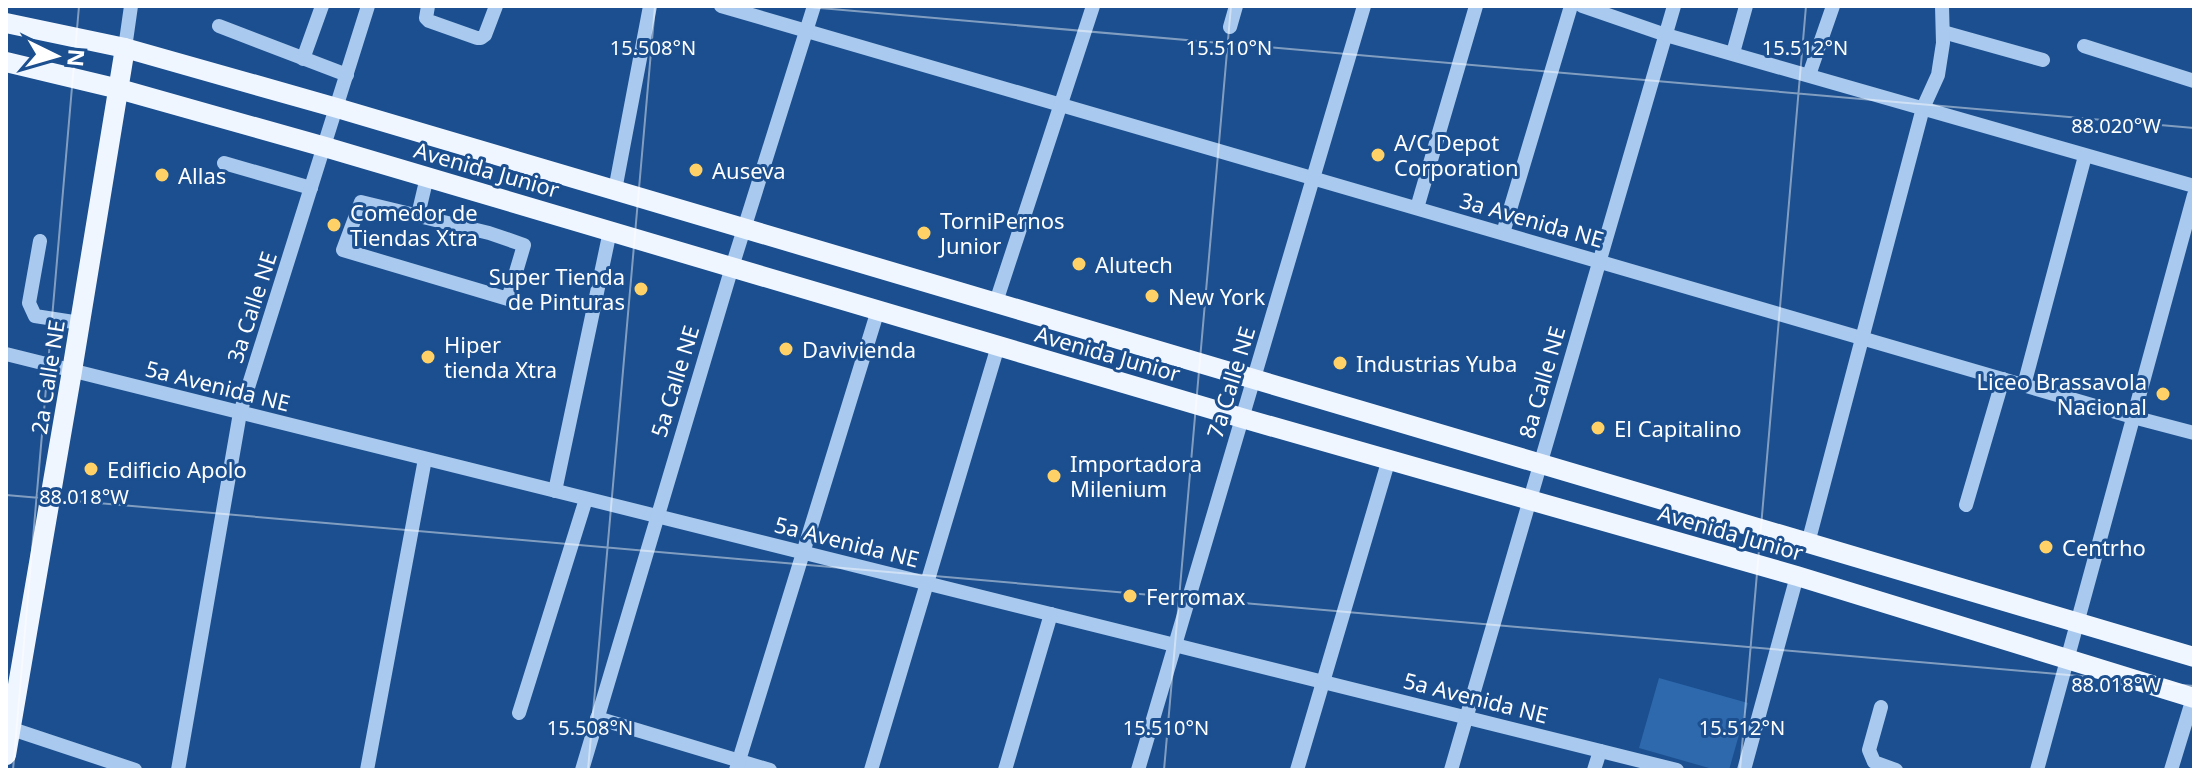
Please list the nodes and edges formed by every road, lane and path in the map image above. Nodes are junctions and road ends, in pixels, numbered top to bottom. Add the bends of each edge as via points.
1 (131, 6) edge
2 (322, 6) edge
3 (368, 6) edge
4 (428, 6) edge
5 (496, 6) edge
6 (650, 6) edge
7 (721, 6) edge
8 (814, 6) edge
9 (1093, 6) edge
10 (1236, 6) edge
11 (1364, 6) edge
12 (1476, 6) edge
13 (1571, 6) edge
14 (1582, 6) edge
15 (1674, 6) edge
16 (1746, 6) edge
17 (1833, 6) edge
18 (1942, 6) edge
19 (6, 23) edge
20 (219, 26) dead end
21 (1230, 27) dead end
22 (807, 31) junction
23 (1943, 32) junction
24 (1666, 35) junction
25 (2084, 46) dead end
26 (125, 48) junction
27 (1733, 53) junction
28 (303, 59) junction
29 (2043, 60) dead end
30 (6, 62) edge
31 (347, 75) junction
32 (1809, 75) junction
33 (2194, 81) edge
34 (119, 89) junction
35 (1061, 104) junction
36 (337, 108) junction
37 (1923, 108) junction
38 (325, 147) junction
39 (2085, 156) junction
40 (224, 163) dead end
41 (427, 177) junction
42 (1313, 178) junction
43 (2194, 186) edge
44 (311, 188) junction
45 (615, 190) junction
46 (2194, 195) edge
47 (1417, 208) junction
48 (418, 215) junction
49 (745, 228) junction
50 (610, 231) junction
51 (1503, 233) junction
52 (40, 241) dead end
53 (1599, 262) junction
54 (732, 267) junction
55 (996, 302) junction
56 (878, 310) junction
57 (80, 323) junction
58 (1863, 339) junction
59 (998, 346) junction
60 (6, 354) edge
61 (72, 371) junction
62 (1253, 379) junction
63 (2003, 379) junction
64 (2024, 385) junction
65 (240, 413) junction
66 (2133, 417) junction
67 (1242, 418) junction
68 (2194, 433) edge
69 (425, 459) junction
70 (1389, 459) junction
71 (1541, 463) junction
72 (555, 491) junction
73 (586, 499) junction
74 (1530, 499) junction
75 (1966, 505) dead end
76 (657, 516) junction
77 (1808, 543) junction
78 (802, 552) junction
79 (1797, 576) junction
80 (926, 583) junction
81 (1051, 614) junction
82 (2077, 623) junction
83 (1174, 645) junction
84 (2194, 657) edge
85 (2068, 660) junction
86 (1322, 682) junction
87 (2194, 698) edge
88 (1881, 707) dead end
89 (519, 713) dead end
90 (1466, 717) junction
91 (597, 718) junction
92 (8, 728) edge
93 (1600, 751) junction
94 (6, 755) edge
95 (737, 765) edge
96 (135, 770) edge
97 (178, 770) edge
98 (367, 770) edge
99 (582, 770) edge
100 (770, 770) edge
101 (871, 770) edge
102 (1005, 770) edge
103 (1138, 770) edge
104 (1297, 770) edge
105 (1451, 770) edge
106 (1594, 770) edge
107 (1677, 770) edge
108 (1744, 770) edge
109 (1896, 770) edge
110 (2037, 770) edge
111 (2171, 770) edge

1 - 26 street, 2a Calle NE
2 - 28 street
3 - 31 street, 3a Calle NE
4 - 5 street via 429,21 481,38
6 - 45 street
7 - 22 street, 3a Avenida NE
8 - 22 street, 5a Calle NE
9 - 35 street
10 - 21 street
11 - 42 street, 7a Calle NE
12 - 47 street
13 - 51 street
14 - 24 street
15 - 24 street, 8a Calle NE
16 - 27 street
17 - 32 street
18 - 23 street
19 - 26 main road, Avenida Junior
20 - 28 street
22 - 35 street, 3a Avenida NE
22 - 49 street, 5a Calle NE
23 - 29 street
23 - 37 street via 1938,75
24 - 27 street
24 - 53 street, 8a Calle NE
25 - 33 street
26 - 34 main road, 2a Calle NE
26 - 36 main road, Avenida Junior
27 - 32 street
28 - 31 street
30 - 34 main road, Avenida Junior
31 - 36 street, 3a Calle NE
32 - 37 street
34 - 38 main road, Avenida Junior
34 - 57 main road, 2a Calle NE
35 - 42 street, 3a Avenida NE
35 - 55 street
36 - 38 street, 3a Calle NE
36 - 45 main road, Avenida Junior
37 - 39 street
37 - 58 street
38 - 41 main road, Avenida Junior
38 - 44 street, 3a Calle NE
39 - 43 street
39 - 64 street
40 - 44 street
41 - 48 street
41 - 50 main road, Avenida Junior
42 - 47 street, 3a Avenida NE
42 - 62 street, 7a Calle NE
44 - 65 street, 3a Calle NE
45 - 49 main road, Avenida Junior
46 - 66 street
47 - 51 street, 3a Avenida NE
48 - 48 street via 524,245 508,299 343,250 361,202
49 - 54 street, 5a Calle NE
49 - 55 main road, Avenida Junior
50 - 54 main road, Avenida Junior
50 - 72 street
51 - 53 street, 3a Avenida NE
52 - 57 street via 31,310 35,316
53 - 58 street, 3a Avenida NE
53 - 71 street, 8a Calle NE
54 - 56 main road, Avenida Junior
54 - 76 street, 5a Calle NE
55 - 62 main road, Avenida Junior
56 - 59 main road, Avenida Junior
56 - 78 street
57 - 61 main road, 2a Calle NE
58 - 63 street, 3a Avenida NE
58 - 77 street
59 - 67 main road, Avenida Junior
59 - 80 street
60 - 61 street, 5a Avenida NE
61 - 65 street, 5a Avenida NE
61 - 92 main road, 2a Calle NE
62 - 67 street, 7a Calle NE
62 - 71 main road, Avenida Junior
63 - 64 street, 3a Avenida NE
63 - 75 street
64 - 66 street, 3a Avenida NE
65 - 69 street, 5a Avenida NE
65 - 97 street, 3a Calle NE
66 - 68 street, 3a Avenida NE
66 - 82 street
67 - 70 main road, Avenida Junior
67 - 83 street, 7a Calle NE
69 - 72 street, 5a Avenida NE
69 - 98 street
70 - 74 main road, Avenida Junior
70 - 86 street
71 - 74 street, 8a Calle NE
71 - 77 main road, Avenida Junior
72 - 73 street, 5a Avenida NE
73 - 76 street, 5a Avenida NE
73 - 89 street
74 - 79 main road, Avenida Junior
74 - 90 street, 8a Calle NE
76 - 78 street, 5a Avenida NE
76 - 91 street, 5a Calle NE
77 - 82 main road, Avenida Junior
78 - 80 street, 5a Avenida NE
78 - 95 street
79 - 85 main road, Avenida Junior
79 - 108 street
80 - 81 street, 5a Avenida NE
80 - 101 street
81 - 83 street, 5a Avenida NE
81 - 102 street
82 - 84 main road, Avenida Junior
82 - 85 street
83 - 86 street, 5a Avenida NE
83 - 103 street, 7a Calle NE
85 - 87 main road, Avenida Junior
85 - 110 street
86 - 90 street, 5a Avenida NE
86 - 104 street
87 - 111 street
88 - 109 street via 1869,750 1874,762
90 - 93 street, 5a Avenida NE
90 - 105 street, 8a Calle NE
91 - 95 street
91 - 99 street, 5a Calle NE
92 - 94 main road, 2a Calle NE
92 - 96 street
93 - 106 street
93 - 107 street, 5a Avenida NE
95 - 100 street

